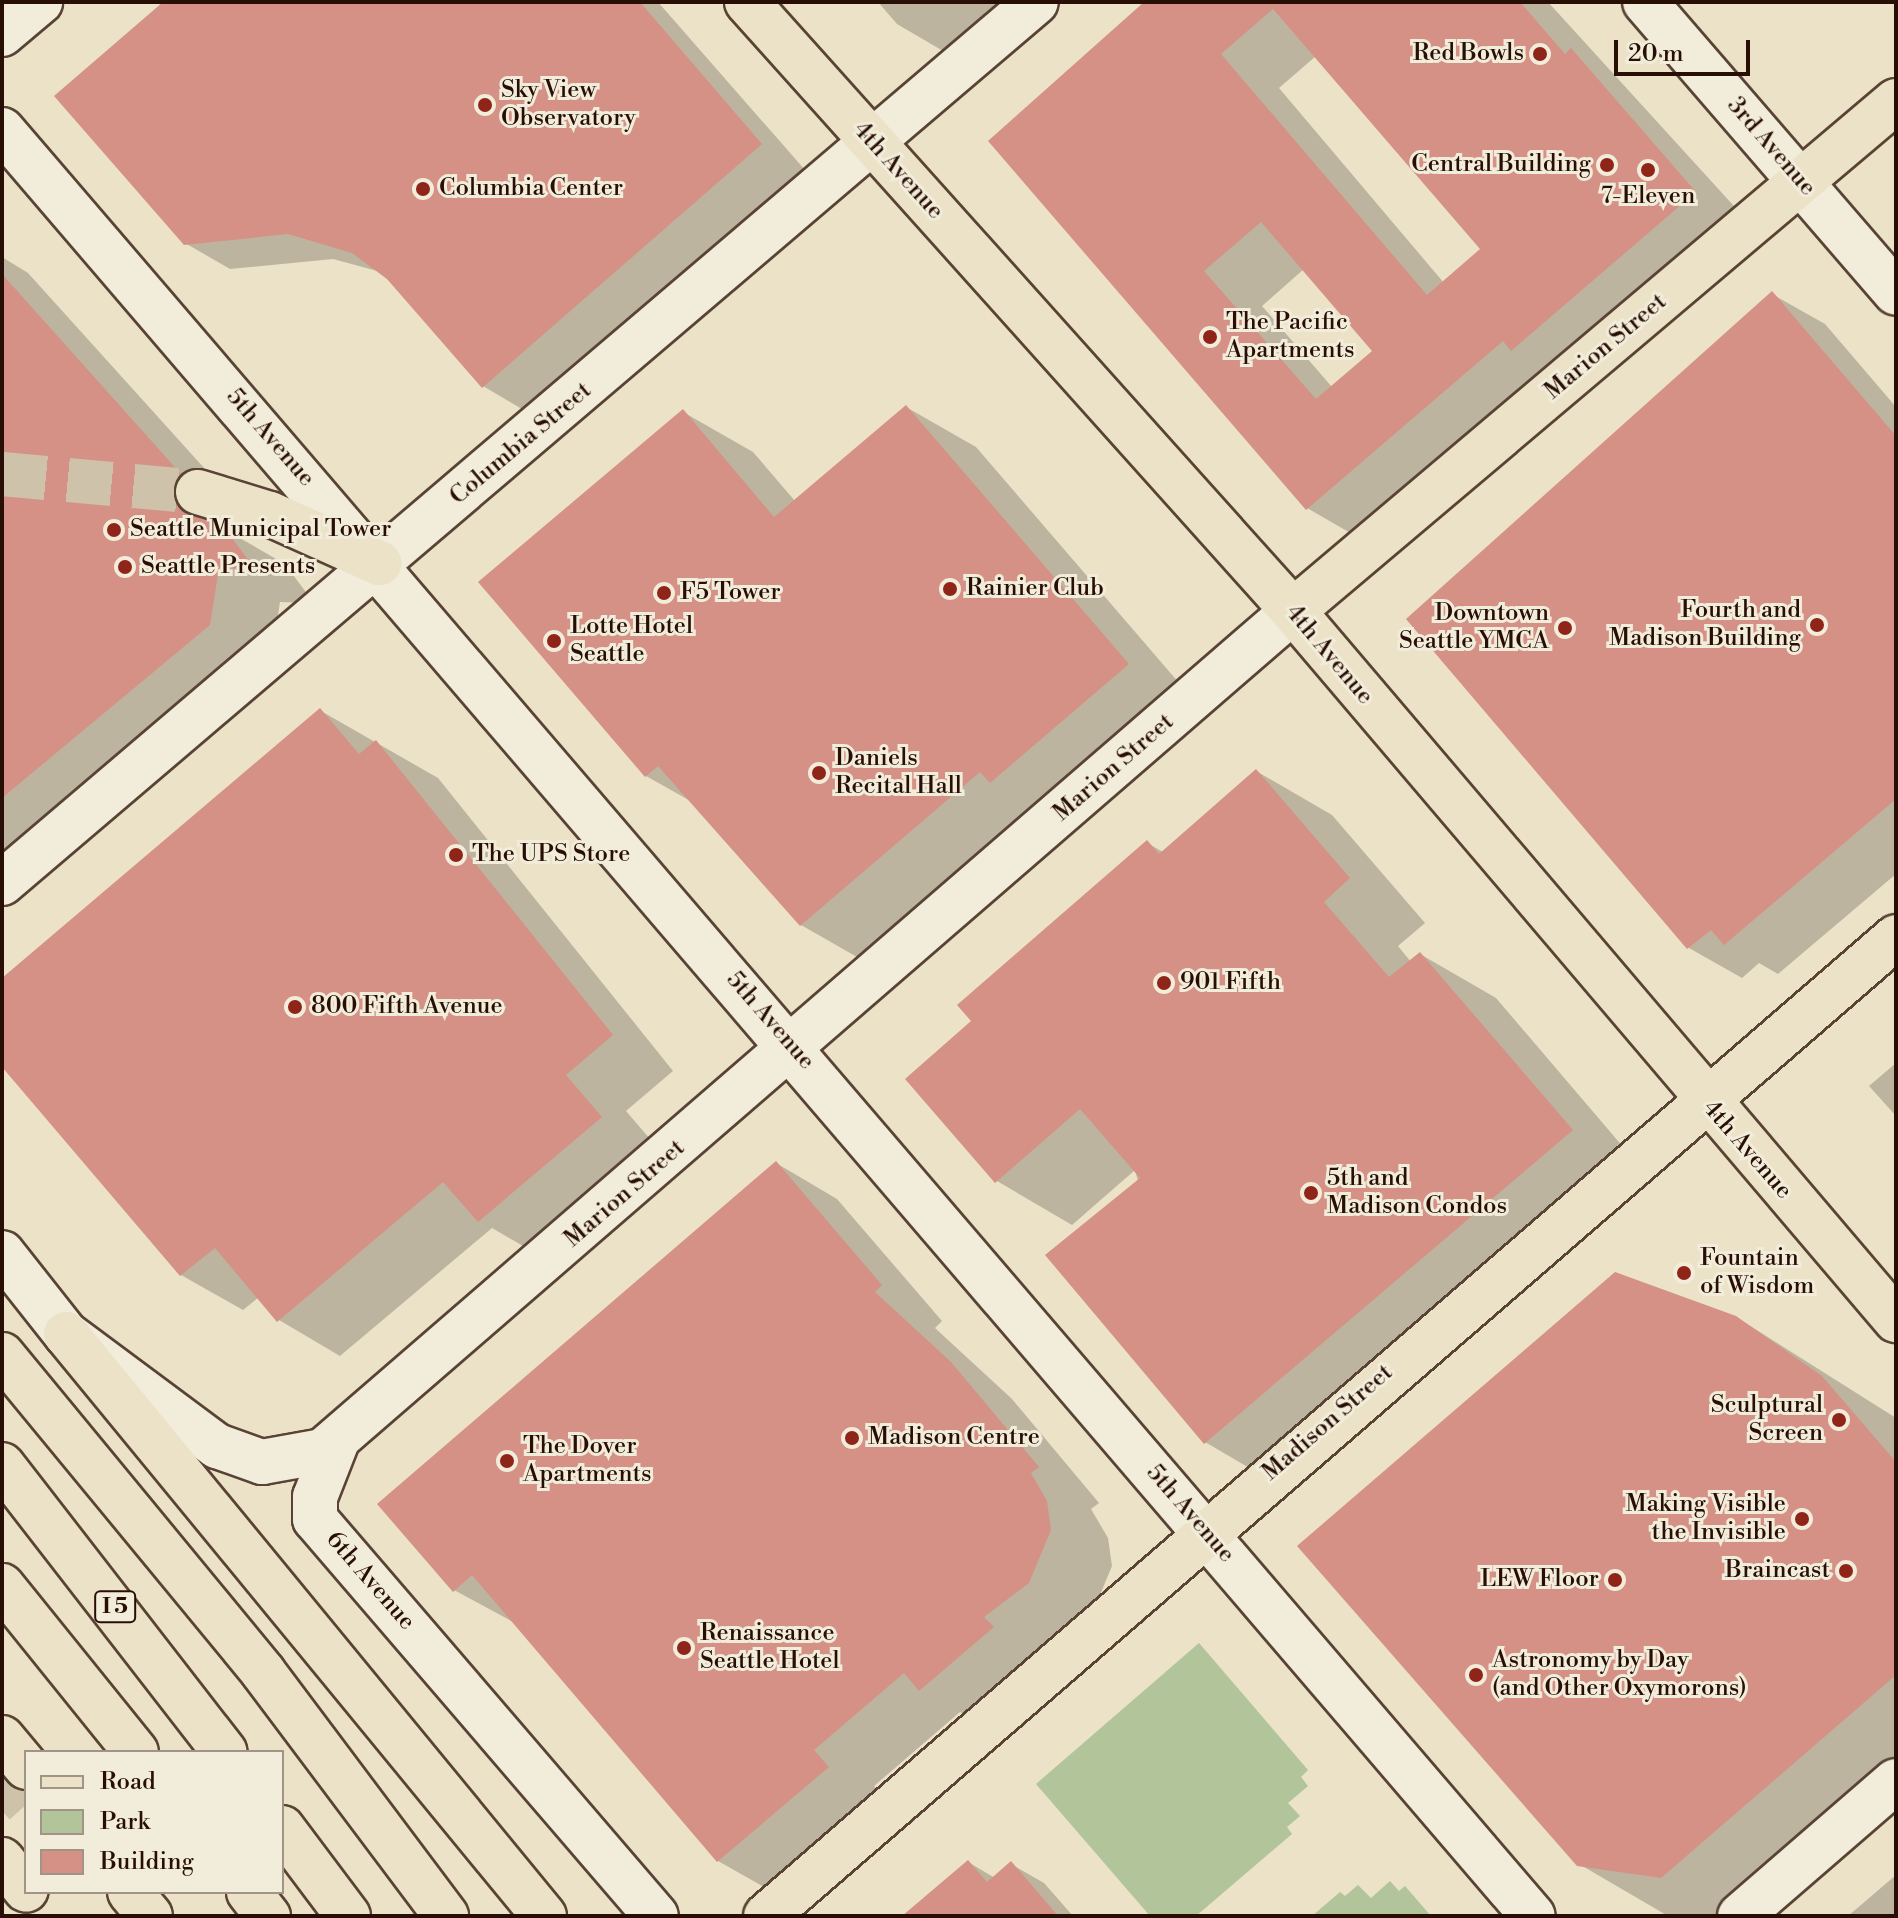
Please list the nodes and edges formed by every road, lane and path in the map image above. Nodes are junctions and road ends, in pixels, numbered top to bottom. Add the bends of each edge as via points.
1 (40, 2) edge
2 (747, 2) edge
3 (1036, 2) edge
4 (1645, 2) edge
5 (2, 34) edge
6 (1896, 101) edge
7 (2, 130) edge
8 (875, 145) junction
9 (1802, 181) junction
10 (1896, 293) edge
11 (198, 492) tunnel mouth
12 (379, 563) junction
13 (1293, 611) junction
14 (2, 883) edge
15 (1896, 937) edge
16 (794, 1049) junction
17 (1703, 1100) junction
18 (2, 1253) edge
19 (1896, 1320) edge
20 (66, 1334) junction
21 (2, 1355) edge
22 (337, 1441) junction
23 (2, 1465) edge
24 (1204, 1530) junction
25 (2, 1586) edge
26 (2, 1738) edge
27 (134, 1750) edge
28 (223, 1750) edge
29 (24, 1765) edge
30 (1896, 1781) edge
31 (284, 1831) edge
32 (2, 1860) edge
33 (24, 1887) edge
34 (29, 1894) edge
35 (132, 1894) edge
36 (251, 1894) edge
37 (47, 1916) edge
38 (150, 1916) edge
39 (268, 1916) edge
40 (348, 1916) edge
41 (446, 1916) edge
42 (544, 1916) edge
43 (656, 1916) edge
44 (766, 1916) edge
45 (1533, 1916) edge
46 (1740, 1916) edge

1 - 5 main road
2 - 8 main road, 4th Avenue
3 - 8 main road, Columbia Street
4 - 9 main road, 3rd Avenue
6 - 9 main road, Marion Street
7 - 12 main road, 5th Avenue
8 - 12 main road, Columbia Street
8 - 13 main road, 4th Avenue
9 - 10 main road, 3rd Avenue
9 - 13 main road, Marion Street
11 - 12 main road via 270,514
12 - 14 main road, Columbia Street
12 - 16 main road, 5th Avenue
13 - 16 main road, Marion Street
13 - 17 main road, 4th Avenue
15 - 17 main road, Madison Street
16 - 22 main road, Marion Street
16 - 24 main road, 5th Avenue
17 - 19 main road, 4th Avenue
17 - 24 main road, Madison Street
18 - 20 main road
20 - 22 main road via 217,1446 246,1459 293,1461
20 - 42 main road
21 - 41 main road via 179,1566
22 - 43 main road, 6th Avenue via 315,1497 315,1519
23 - 28 main road, I 5
24 - 44 main road, Madison Street
24 - 45 main road, 5th Avenue
25 - 27 main road
26 - 29 main road
30 - 46 main road
31 - 40 main road
32 - 33 main road
34 - 37 main road
35 - 38 main road
36 - 39 main road

